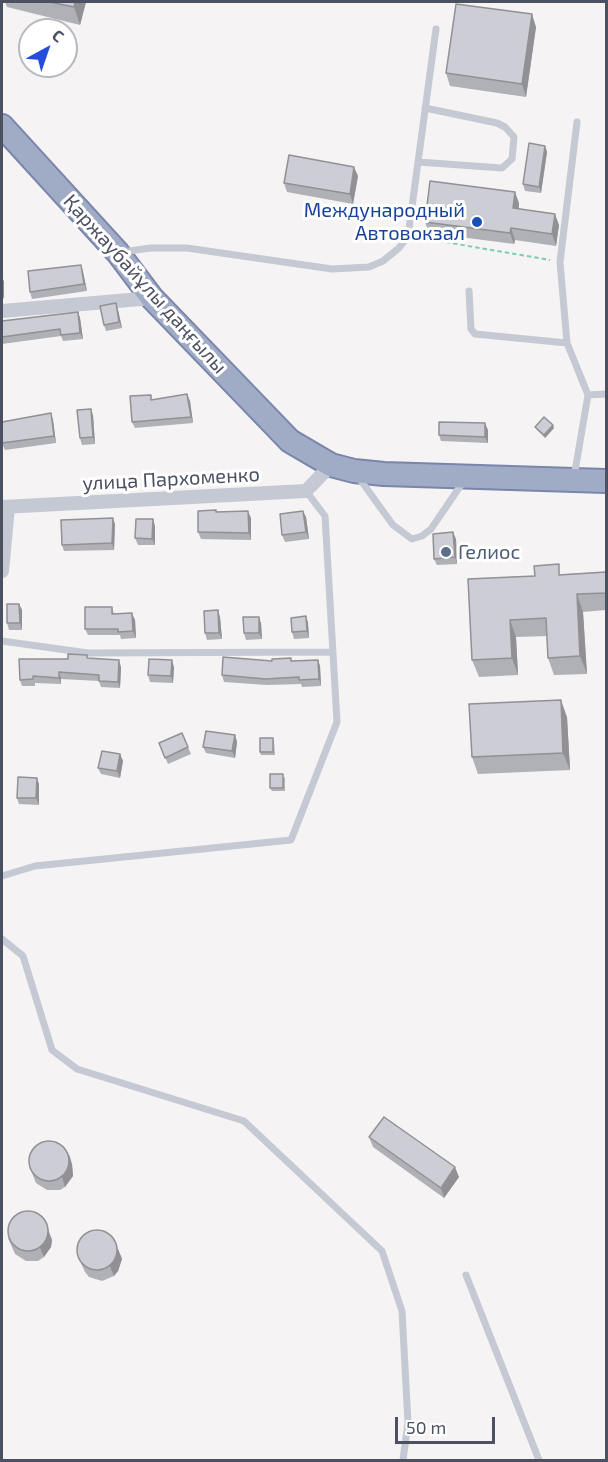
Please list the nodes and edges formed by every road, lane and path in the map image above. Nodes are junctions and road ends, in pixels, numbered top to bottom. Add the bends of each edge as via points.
1 (436, 29) dead end
2 (425, 108) junction
3 (577, 122) dead end
4 (2, 126) edge
5 (418, 162) junction
6 (408, 236) junction
7 (118, 253) junction
8 (560, 262) junction
9 (469, 291) dead end
10 (152, 298) junction
11 (2, 311) edge
12 (567, 344) junction
13 (606, 394) edge
14 (588, 395) junction
15 (331, 465) junction
16 (354, 471) junction
17 (467, 477) junction
18 (574, 480) junction
19 (606, 480) edge
20 (306, 491) junction
21 (5, 507) edge
22 (2, 571) edge
23 (2, 641) edge
24 (333, 652) junction
25 (2, 876) edge
26 (2, 939) edge
27 (466, 1275) dead end
28 (403, 1461) edge
29 (539, 1461) edge

1 - 2 lane
2 - 5 lane
2 - 5 lane via 505,127 514,137 512,159 502,168
3 - 8 lane
4 - 7 highway, Қаржаубайұлы даңғылы
5 - 6 lane
6 - 7 lane via 383,261 369,267 332,269 187,248
6 - 8 path
7 - 10 highway, Қаржаубайұлы даңғылы
8 - 12 lane
9 - 12 lane via 471,329 475,334
10 - 11 street
10 - 15 highway, Қаржаубайұлы даңғылы via 290,441
12 - 14 lane
13 - 14 lane
14 - 18 lane
15 - 16 highway, Қаржаубайұлы даңғылы
15 - 20 street
16 - 17 highway, Қаржаубайұлы даңғылы
16 - 17 lane via 393,525 412,539 431,529
17 - 18 highway, Қаржаубайұлы даңғылы
18 - 19 highway, Қаржаубайұлы даңғылы
20 - 21 street, улица Пархоменко
20 - 24 lane via 325,516
21 - 22 street
23 - 24 lane via 88,653
24 - 25 lane via 337,722 291,840 35,866
26 - 28 lane via 23,956 52,1050 77,1069 244,1121 382,1251 402,1311 408,1423
27 - 29 lane

